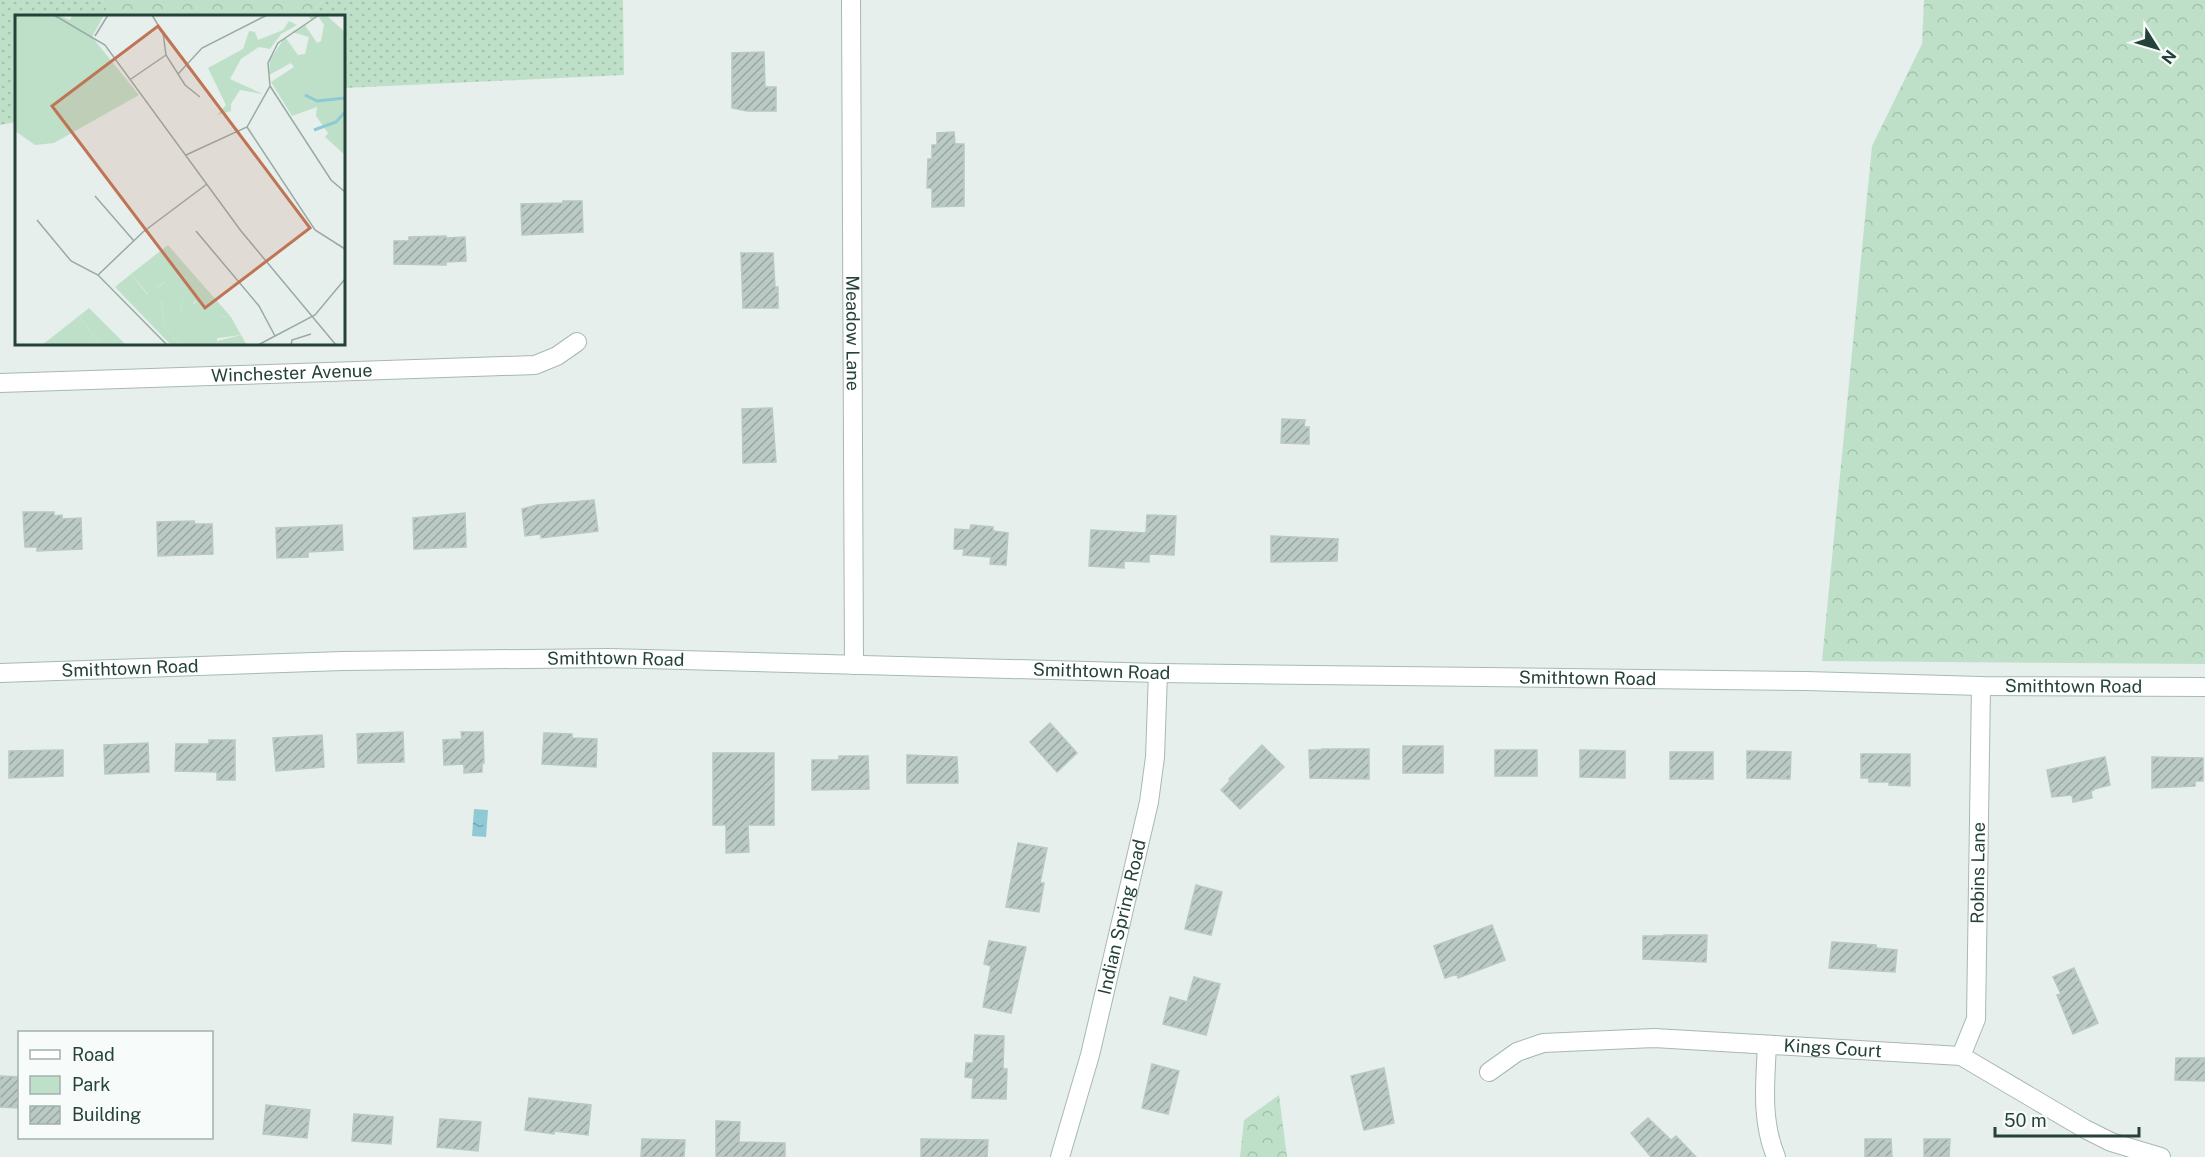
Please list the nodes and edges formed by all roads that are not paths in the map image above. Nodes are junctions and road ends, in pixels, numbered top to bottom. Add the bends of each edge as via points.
1 (851, 0) edge
2 (577, 342) dead end
3 (0, 383) edge
4 (854, 665) junction
5 (0, 673) edge
6 (1158, 673) junction
7 (1981, 686) junction
8 (2205, 687) edge
9 (1767, 1045) junction
10 (1961, 1056) junction
11 (1489, 1072) dead end
12 (1060, 1157) edge
13 (1776, 1157) edge
14 (2161, 1157) edge

1 - 4 street, Meadow Lane
2 - 3 street, Winchester Avenue via 535,365
4 - 5 street, Smithtown Road via 586,658 343,661
4 - 6 street, Smithtown Road
6 - 7 street, Smithtown Road
6 - 12 street, Indian Spring Road via 1149,802 1090,1055
7 - 8 street, Smithtown Road
7 - 10 street, Robins Lane via 1976,1019
9 - 10 street, Kings Court
9 - 11 street, Kings Court via 1654,1038 1543,1042 1517,1052
9 - 13 street via 1764,1101
10 - 14 street, Kings Court via 2094,1133

